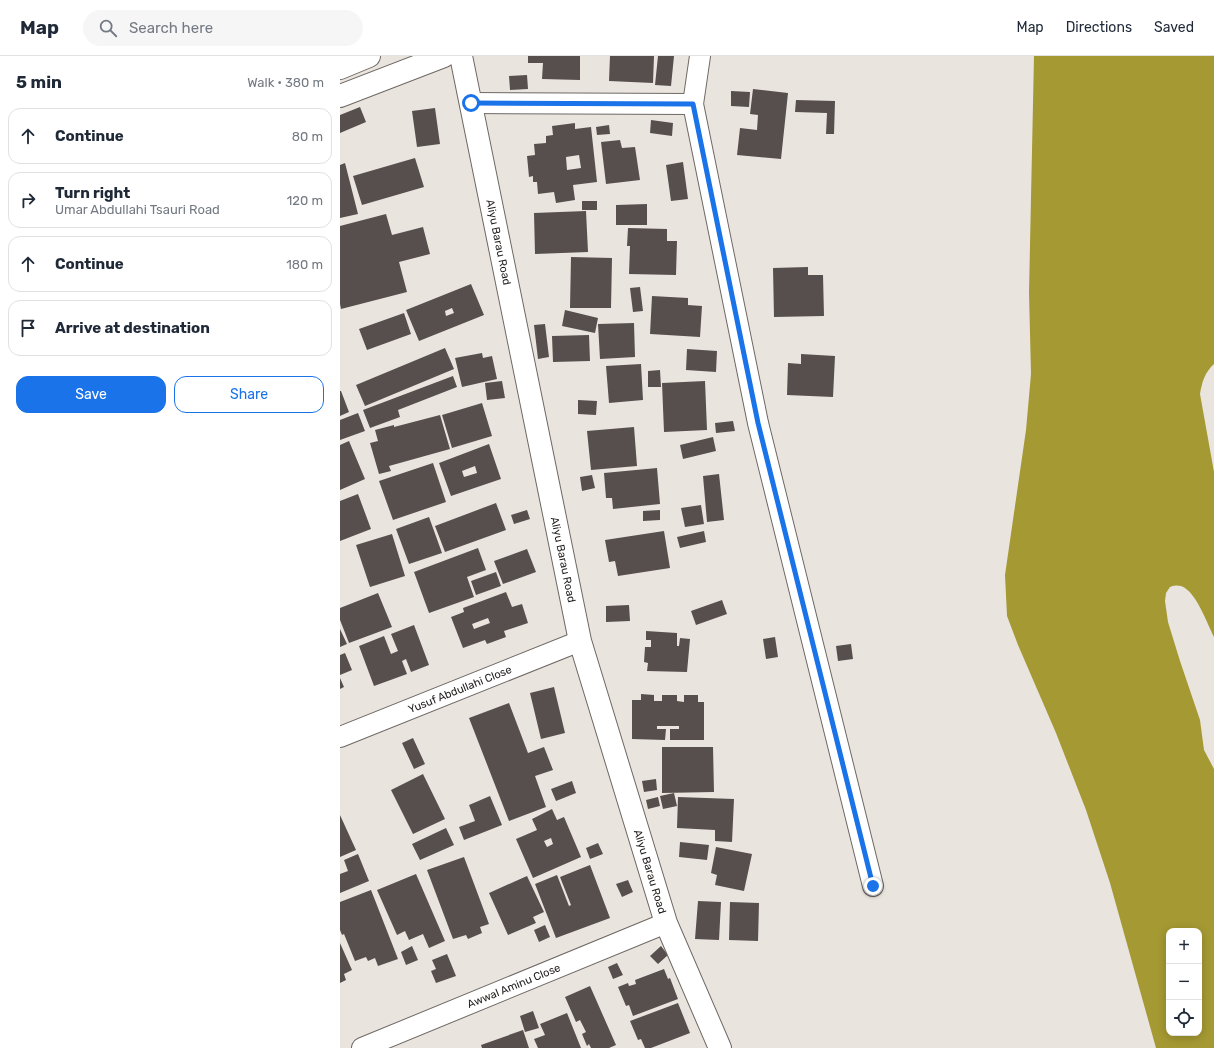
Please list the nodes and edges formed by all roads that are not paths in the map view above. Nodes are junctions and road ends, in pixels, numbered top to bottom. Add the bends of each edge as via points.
1 (369, 56) edge
2 (444, 56) edge
3 (461, 56) edge
4 (700, 56) edge
5 (340, 68) edge
6 (340, 96) edge
7 (471, 103) junction
8 (693, 104) junction
9 (580, 641) junction
10 (340, 737) edge
11 (873, 886) dead end
12 (666, 923) junction
13 (362, 1048) edge
14 (720, 1048) edge

1 - 5 street
2 - 6 street
3 - 7 street, Aliyu Barau Road
4 - 8 street
7 - 8 street
7 - 9 street, Aliyu Barau Road
8 - 11 street via 758,423
9 - 10 street, Yusuf Abdullahi Close
9 - 12 street, Aliyu Barau Road
12 - 13 street, Awwal Aminu Close
12 - 14 street, Aliyu Barau Road

